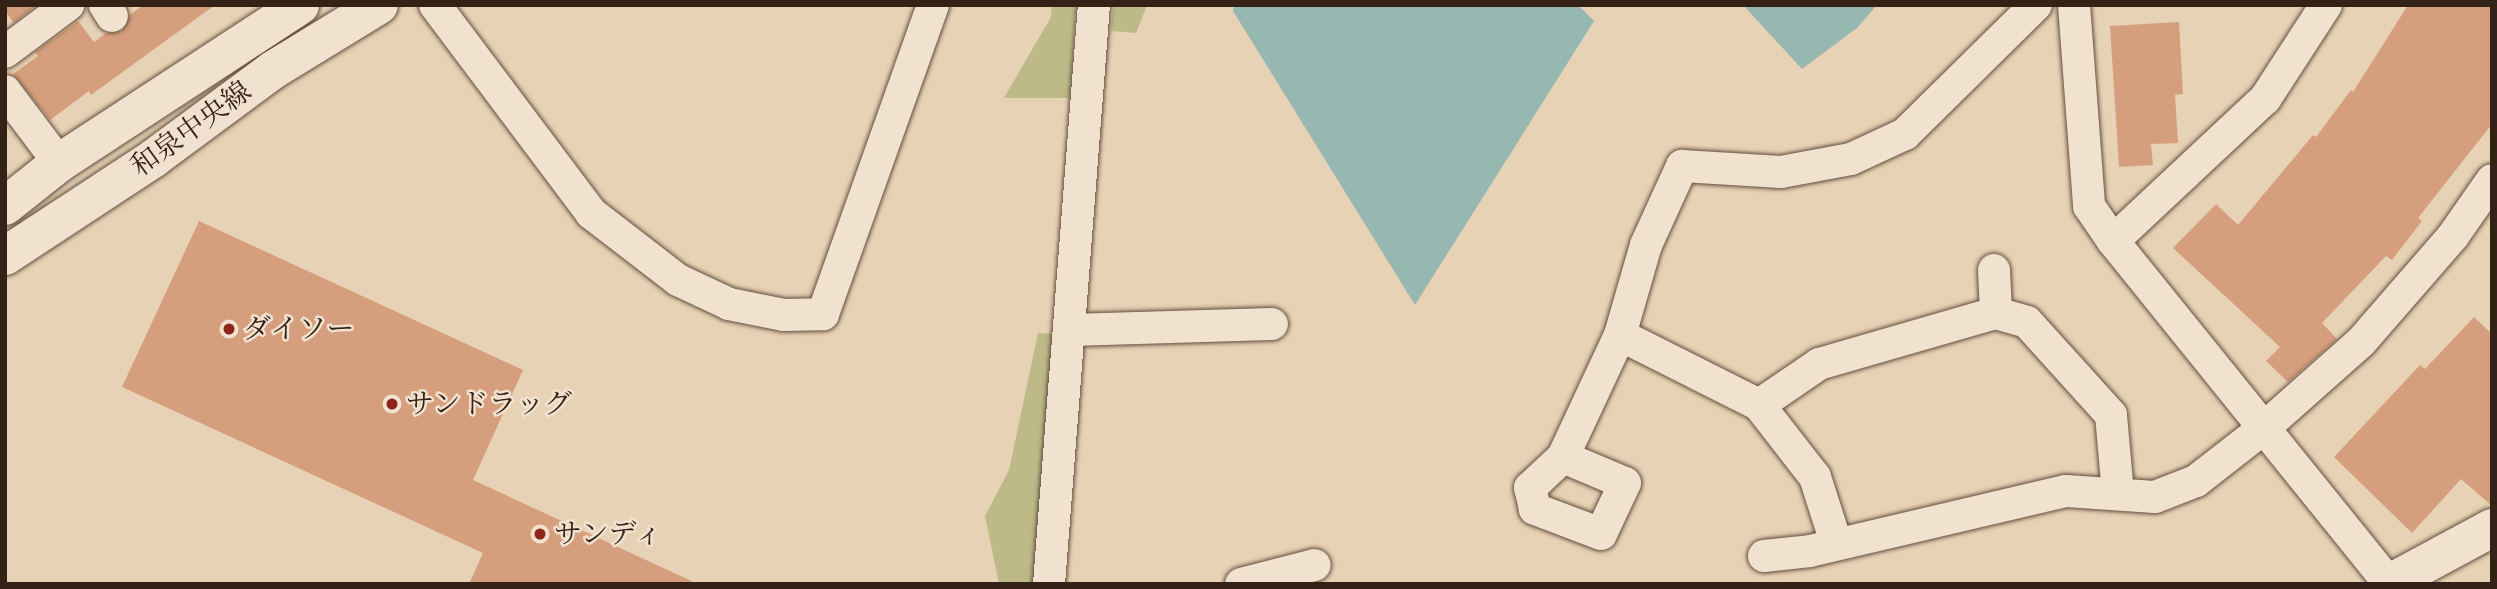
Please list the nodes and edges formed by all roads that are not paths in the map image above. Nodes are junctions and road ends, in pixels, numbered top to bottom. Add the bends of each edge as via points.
1 (68, 5) edge
2 (300, 5) edge
3 (379, 5) edge
4 (435, 5) edge
5 (933, 5) edge
6 (1094, 5) edge
7 (2036, 5) edge
8 (2074, 5) edge
9 (2326, 5) edge
10 (5, 52) edge
11 (5, 91) edge
12 (59, 163) junction
13 (2492, 180) edge
14 (5, 206) edge
15 (2113, 241) junction
16 (5, 256) edge
17 (1994, 270) dead end
18 (1997, 313) junction
19 (1272, 324) dead end
20 (1070, 330) junction
21 (1620, 335) junction
22 (1759, 405) junction
23 (2264, 428) junction
24 (1563, 457) dead end
25 (2118, 493) junction
26 (2492, 528) edge
27 (1836, 543) junction
28 (1764, 556) dead end
29 (1315, 565) dead end
30 (1049, 584) edge
31 (1241, 584) edge
32 (2388, 584) edge

1 - 10 street
2 - 12 street, 和泉中央線
3 - 16 street, 和泉中央線 via 272,70 154,158
4 - 5 street via 591,213 678,280 729,304 784,315 823,314
6 - 20 street
7 - 21 street via 1905,134 1851,159 1781,172 1682,166 1646,245
8 - 15 street via 2089,206
9 - 15 street via 2265,99
11 - 12 street
12 - 14 street, 和泉中央線
13 - 23 street via 2453,236 2361,342
15 - 23 street
17 - 18 street
18 - 22 street via 1819,364
18 - 25 street via 2027,322 2111,415
19 - 20 street
20 - 30 street
21 - 22 street
21 - 24 street
22 - 27 street via 1815,477
23 - 25 street via 2196,481 2154,497
23 - 32 street
25 - 27 street via 2066,491
26 - 32 street
27 - 28 street
29 - 31 street

